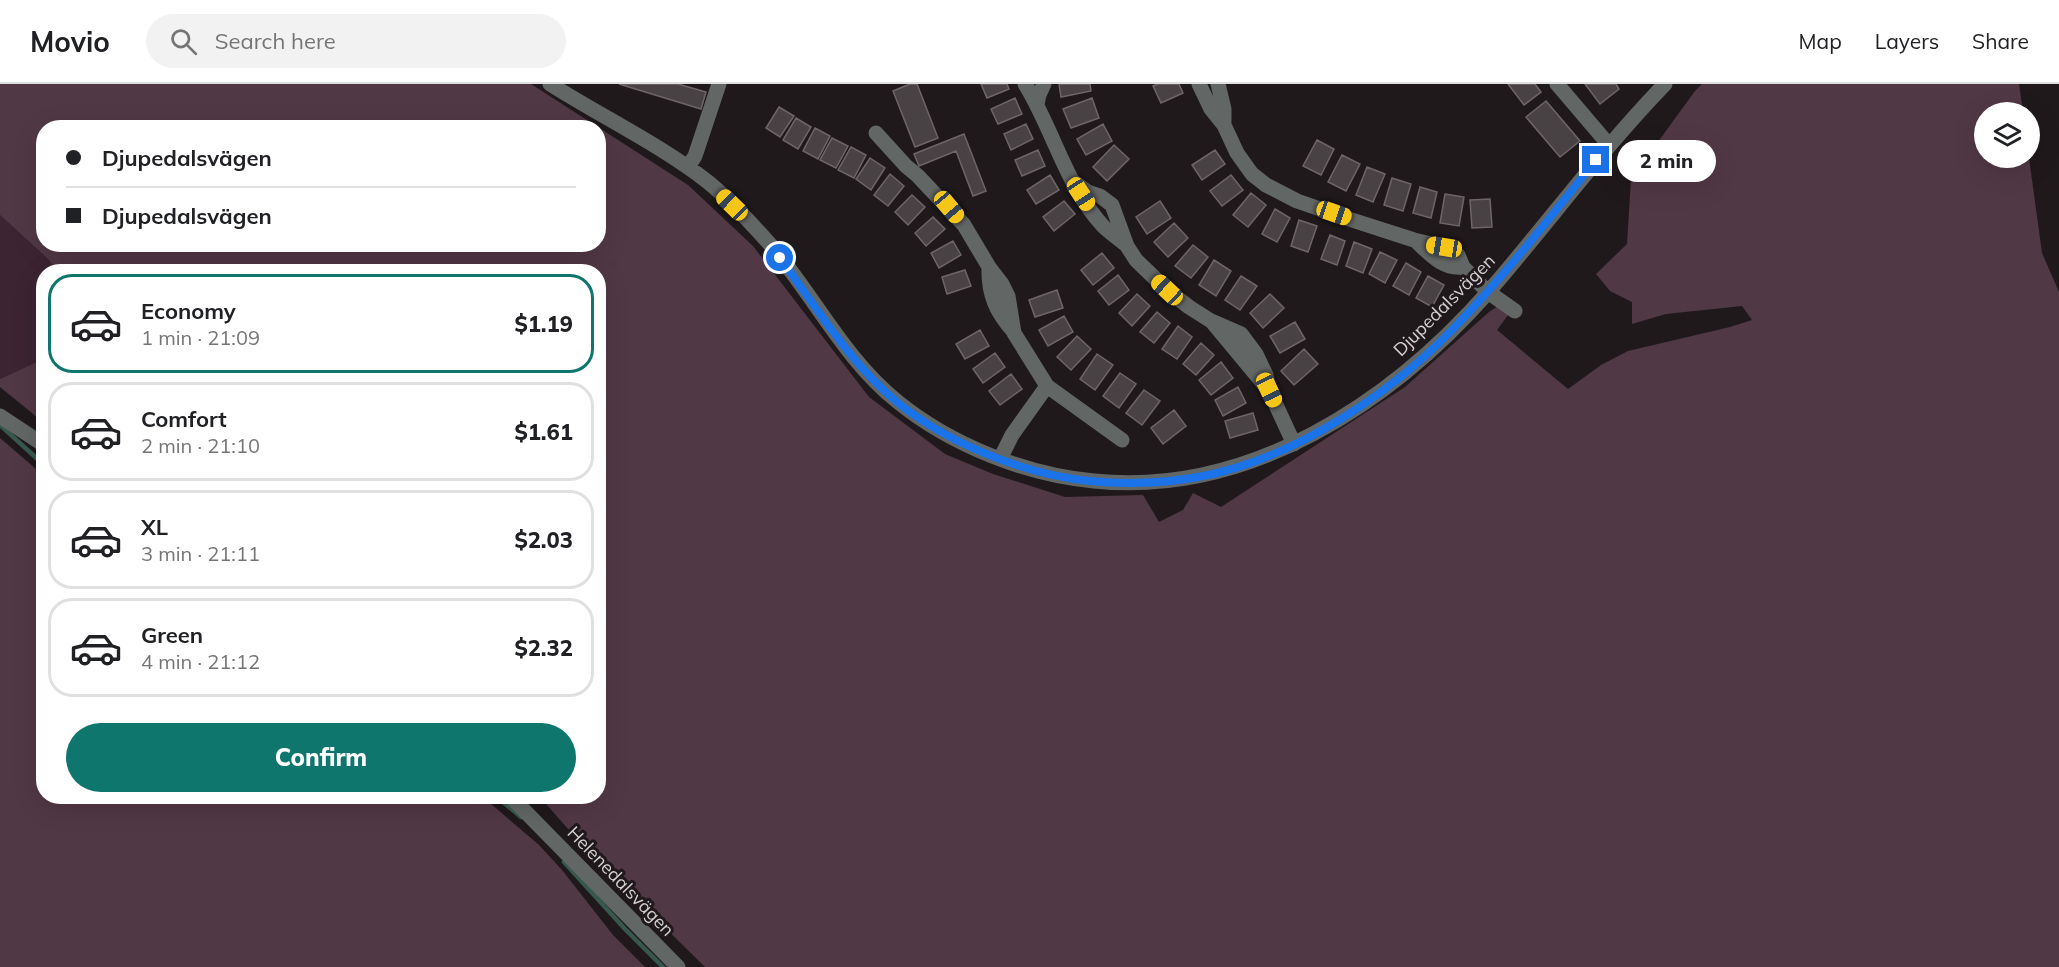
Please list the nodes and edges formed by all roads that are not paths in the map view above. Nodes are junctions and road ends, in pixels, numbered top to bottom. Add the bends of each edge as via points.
1 (550, 84) edge
2 (719, 84) edge
3 (1025, 84) edge
4 (1044, 84) edge
5 (1198, 84) edge
6 (1218, 84) edge
7 (1557, 84) edge
8 (1665, 84) edge
9 (1037, 104) junction
10 (1224, 125) junction
11 (876, 133) dead end
12 (1609, 145) junction
13 (688, 167) junction
14 (1488, 292) junction
15 (1515, 311) dead end
16 (1047, 386) junction
17 (0, 416) edge
18 (36, 440) edge
19 (1122, 440) dead end
20 (1294, 444) junction
21 (1000, 459) junction
22 (518, 804) edge
23 (678, 967) edge

1 - 13 street, Djupedalsvägen
2 - 13 street
3 - 9 street
4 - 9 street
5 - 10 street
6 - 10 street
7 - 12 street
8 - 12 street, Djupedalsvägen
9 - 20 street via 1074,182 1103,226 1167,290 1211,321 1269,390
10 - 14 street via 1237,153 1266,185 1297,201 1414,240 1435,260 1451,268 1463,267
11 - 16 street via 964,225 988,267 994,306
12 - 14 street, Djupedalsvägen
13 - 21 street, Djupedalsvägen via 711,184 770,244 846,351 897,401 926,422
14 - 15 street
14 - 20 street, Djupedalsvägen via 1401,376
16 - 19 street
16 - 21 street
17 - 18 street
20 - 21 street, Djupedalsvägen via 1213,474 1156,483 1079,480
22 - 23 street, Helenedalsvägen

